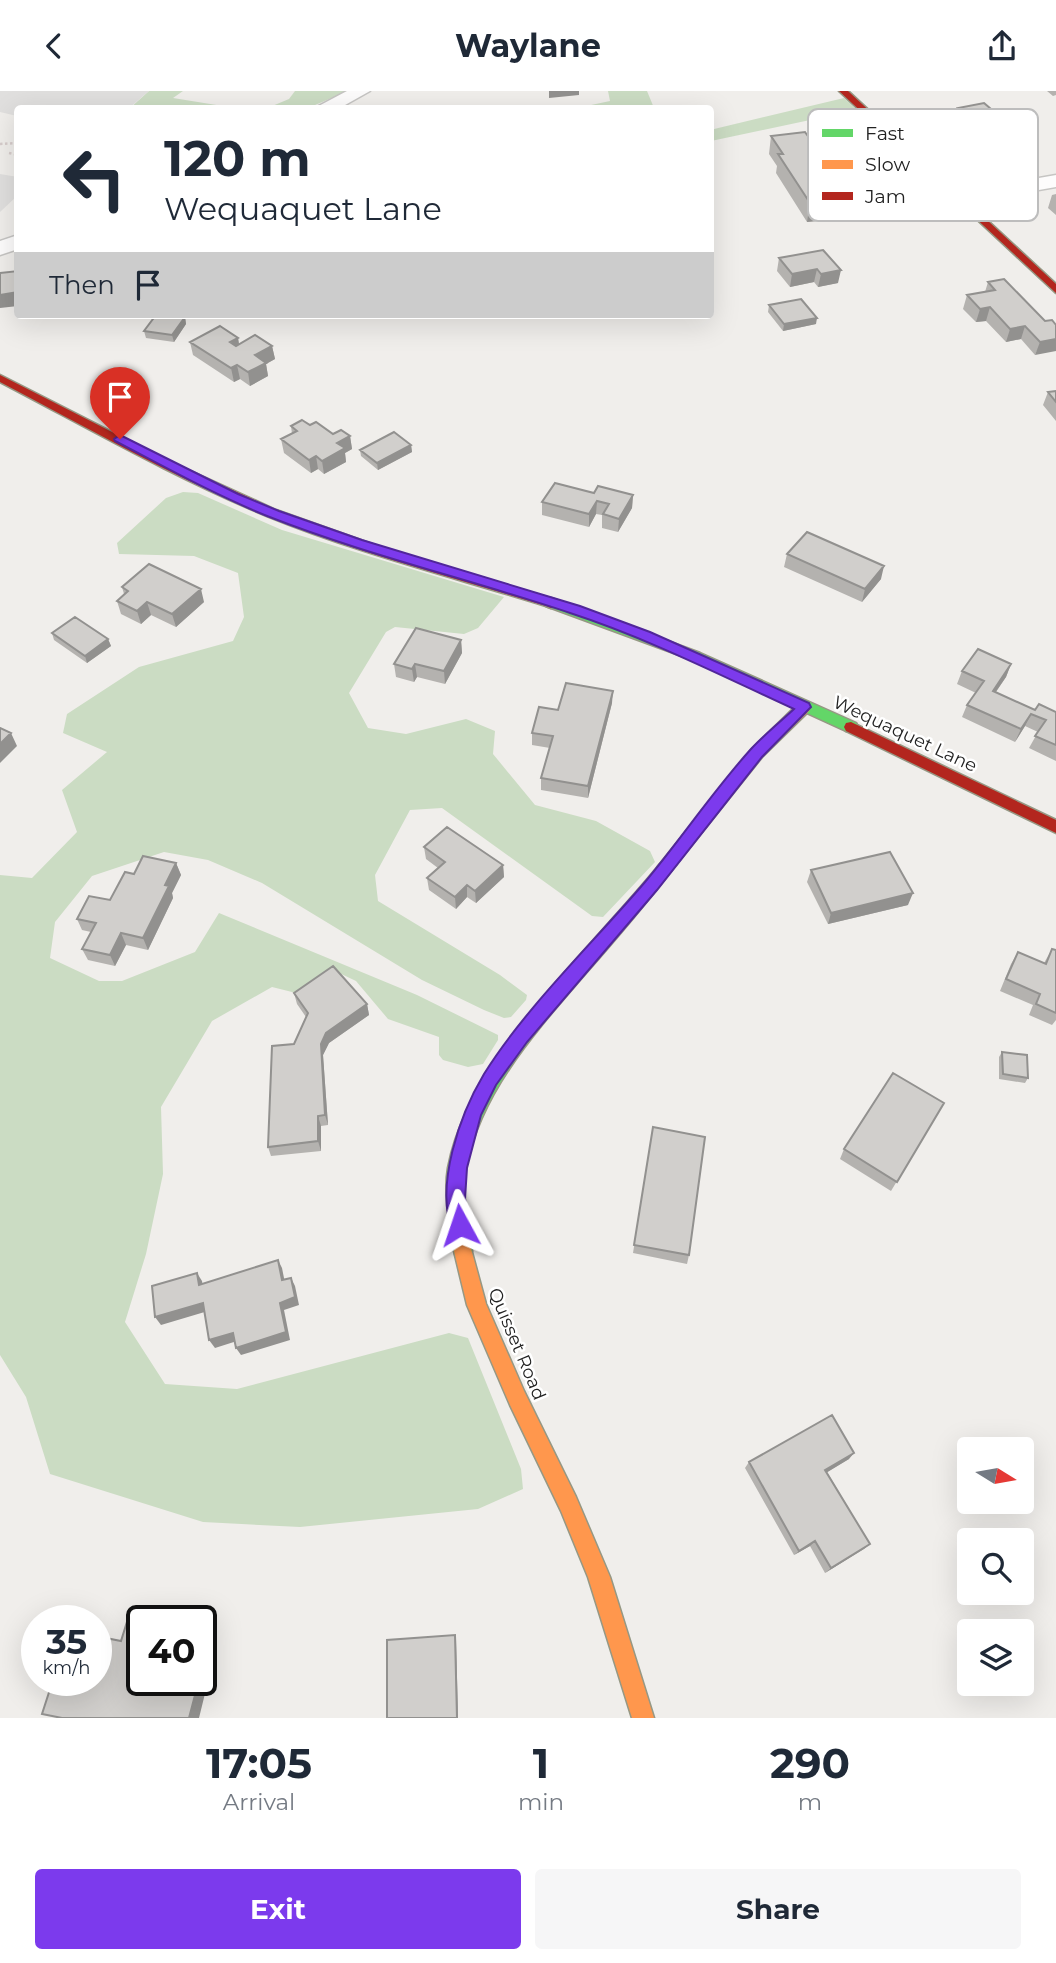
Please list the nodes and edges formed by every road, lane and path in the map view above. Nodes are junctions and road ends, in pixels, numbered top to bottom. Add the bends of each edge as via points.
1 (361, 91) edge
2 (843, 91) edge
3 (331, 105) edge
4 (862, 109) edge
5 (9, 153) dead end
6 (14, 154) edge
7 (1056, 181) edge
8 (1038, 184) edge
9 (982, 221) edge
10 (1056, 290) edge
11 (0, 378) edge
12 (804, 707) junction
13 (1056, 827) edge
14 (643, 1718) edge

1 - 3 street
2 - 4 main road
5 - 6 path
7 - 8 street
9 - 10 main road
11 - 12 main road, Wequaquet Lane via 264,510 598,618
12 - 13 main road, Wequaquet Lane
12 - 14 main road, Quisset Road via 757,753 652,885 521,1037 490,1080 473,1114 457,1168 463,1251 477,1304 599,1577

